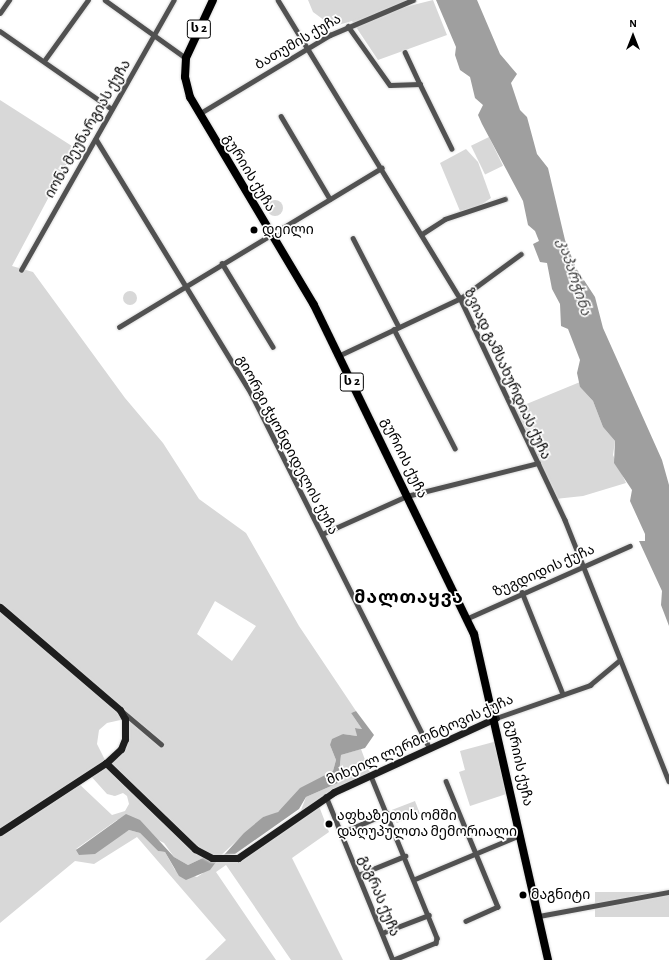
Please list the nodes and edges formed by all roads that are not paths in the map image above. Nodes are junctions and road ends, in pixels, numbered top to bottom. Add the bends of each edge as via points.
1 (9, 0) edge
2 (88, 0) edge
3 (105, 0) edge
4 (174, 0) edge
5 (213, 0) edge
6 (278, 0) edge
7 (413, 0) edge
8 (0, 13) edge
9 (348, 26) junction
10 (0, 31) edge
11 (154, 35) junction
12 (308, 48) junction
13 (405, 52) dead end
14 (186, 58) junction
15 (44, 61) junction
16 (420, 84) junction
17 (112, 109) junction
18 (199, 114) junction
19 (281, 116) dead end
20 (96, 139) junction
21 (452, 150) dead end
22 (382, 168) junction
23 (330, 199) junction
24 (505, 199) dead end
25 (271, 234) junction
26 (422, 234) junction
27 (353, 238) dead end
28 (521, 254) dead end
29 (222, 263) junction
30 (22, 270) dead end
31 (184, 285) junction
32 (461, 298) junction
33 (119, 327) dead end
34 (397, 328) junction
35 (273, 347) dead end
36 (338, 356) junction
37 (455, 448) dead end
38 (538, 463) junction
39 (407, 496) junction
40 (322, 534) junction
41 (630, 546) dead end
42 (582, 565) junction
43 (522, 592) junction
44 (0, 607) edge
45 (468, 618) junction
46 (620, 660) junction
47 (563, 694) junction
48 (118, 707) junction
49 (496, 718) junction
50 (161, 744) dead end
51 (430, 749) junction
52 (106, 763) junction
53 (371, 776) junction
54 (446, 781) dead end
55 (669, 781) edge
56 (326, 796) junction
57 (387, 813) junction
58 (0, 832) edge
59 (341, 834) junction
60 (521, 835) junction
61 (476, 854) junction
62 (405, 856) junction
63 (358, 874) junction
64 (415, 879) junction
65 (669, 892) edge
66 (429, 915) junction
67 (539, 916) junction
68 (466, 921) dead end
69 (382, 933) junction
70 (393, 960) edge
71 (548, 960) edge

1 - 8 street
2 - 15 street
3 - 11 street
4 - 11 street, იონა მეუნარგიას ქუჩა
5 - 14 highway, გურიის ქუჩა / ს 2
6 - 12 street, ზვიად გამსახურდიას ქუჩა
7 - 9 street, ბათუმის ქუჩა
9 - 12 street, ბათუმის ქუჩა
9 - 16 street via 390,85
10 - 15 street
11 - 14 street
11 - 17 street, იონა მეუნარგიას ქუჩა
12 - 18 street, ბათუმის ქუჩა
12 - 22 street, ზვიად გამსახურდიას ქუჩა
13 - 16 street
14 - 18 highway, გურიის ქუჩა / ს 2 via 187,86
15 - 17 street
16 - 21 street
17 - 20 street, იონა მეუნარგიას ქუჩა
18 - 25 highway, გურიის ქუჩა / ს 2
19 - 23 street
20 - 30 street, იონა მეუნარგიას ქუჩა
20 - 31 street, გიორგი ჭყონდიდელის ქუჩა
22 - 23 street
22 - 26 street, ზვიად გამსახურდიას ქუჩა
23 - 25 street
24 - 26 street via 445,220
25 - 29 street
25 - 36 highway, გურიის ქუჩა / ს 2 via 314,305
26 - 32 street, ზვიად გამსახურდიას ქუჩა
27 - 34 street
28 - 32 street
29 - 31 street
29 - 35 street
31 - 33 street
31 - 40 street, გიორგი ჭყონდიდელის ქუჩა via 251,393
32 - 34 street
32 - 38 street, ზვიად გამსახურდიას ქუჩა
34 - 36 street
34 - 37 street
36 - 39 highway, გურიის ქუჩა / ს 2
38 - 39 street
38 - 42 street, ზვიად გამსახურდიას ქუჩა
39 - 40 street
39 - 45 highway, გურიის ქუჩა / ს 2
40 - 51 street, გიორგი ჭყონდიდელის ქუჩა
41 - 42 street, ზუგდიდის ქუჩა
42 - 43 street, ზუგდიდის ქუჩა
42 - 46 street, ზვიად გამსახურდიას ქუჩა
43 - 45 street, ზუგდიდის ქუჩა
43 - 47 street
44 - 48 street
45 - 49 highway, გურიის ქუჩა / ს 2 via 483,662
46 - 47 street, მიხეილ ლერმონტოვის ქუჩა via 603,677
46 - 55 street, ზვიად გამსახურდიას ქუჩა
47 - 49 street, მიხეილ ლერმონტოვის ქუჩა
48 - 50 street
48 - 52 street via 125,719 125,739 121,749
49 - 51 street, მიხეილ ლერმონტოვის ქუჩა
49 - 60 highway, გურიის ქუჩა / ს 2
51 - 53 street, მიხეილ ლერმონტოვის ქუჩა
52 - 56 street, მიხეილ ლერმონტოვის ქუჩა via 195,849 212,858 238,858
52 - 58 street
53 - 56 street, მიხეილ ლერმონტოვის ქუჩა
53 - 57 street
54 - 61 street
56 - 59 street, გაგრას ქუჩა
57 - 59 street
57 - 62 street
59 - 63 street, გაგრას ქუჩა
60 - 61 street
60 - 67 highway, გურიის ქუჩა / ს 2
61 - 64 street
61 - 68 street via 498,907
62 - 63 street
62 - 64 street
63 - 69 street, გაგრას ქუჩა
64 - 66 street
65 - 67 street
66 - 69 street
66 - 70 street via 436,943
67 - 71 highway, გურიის ქუჩა / ს 2
69 - 70 street, გაგრას ქუჩა

